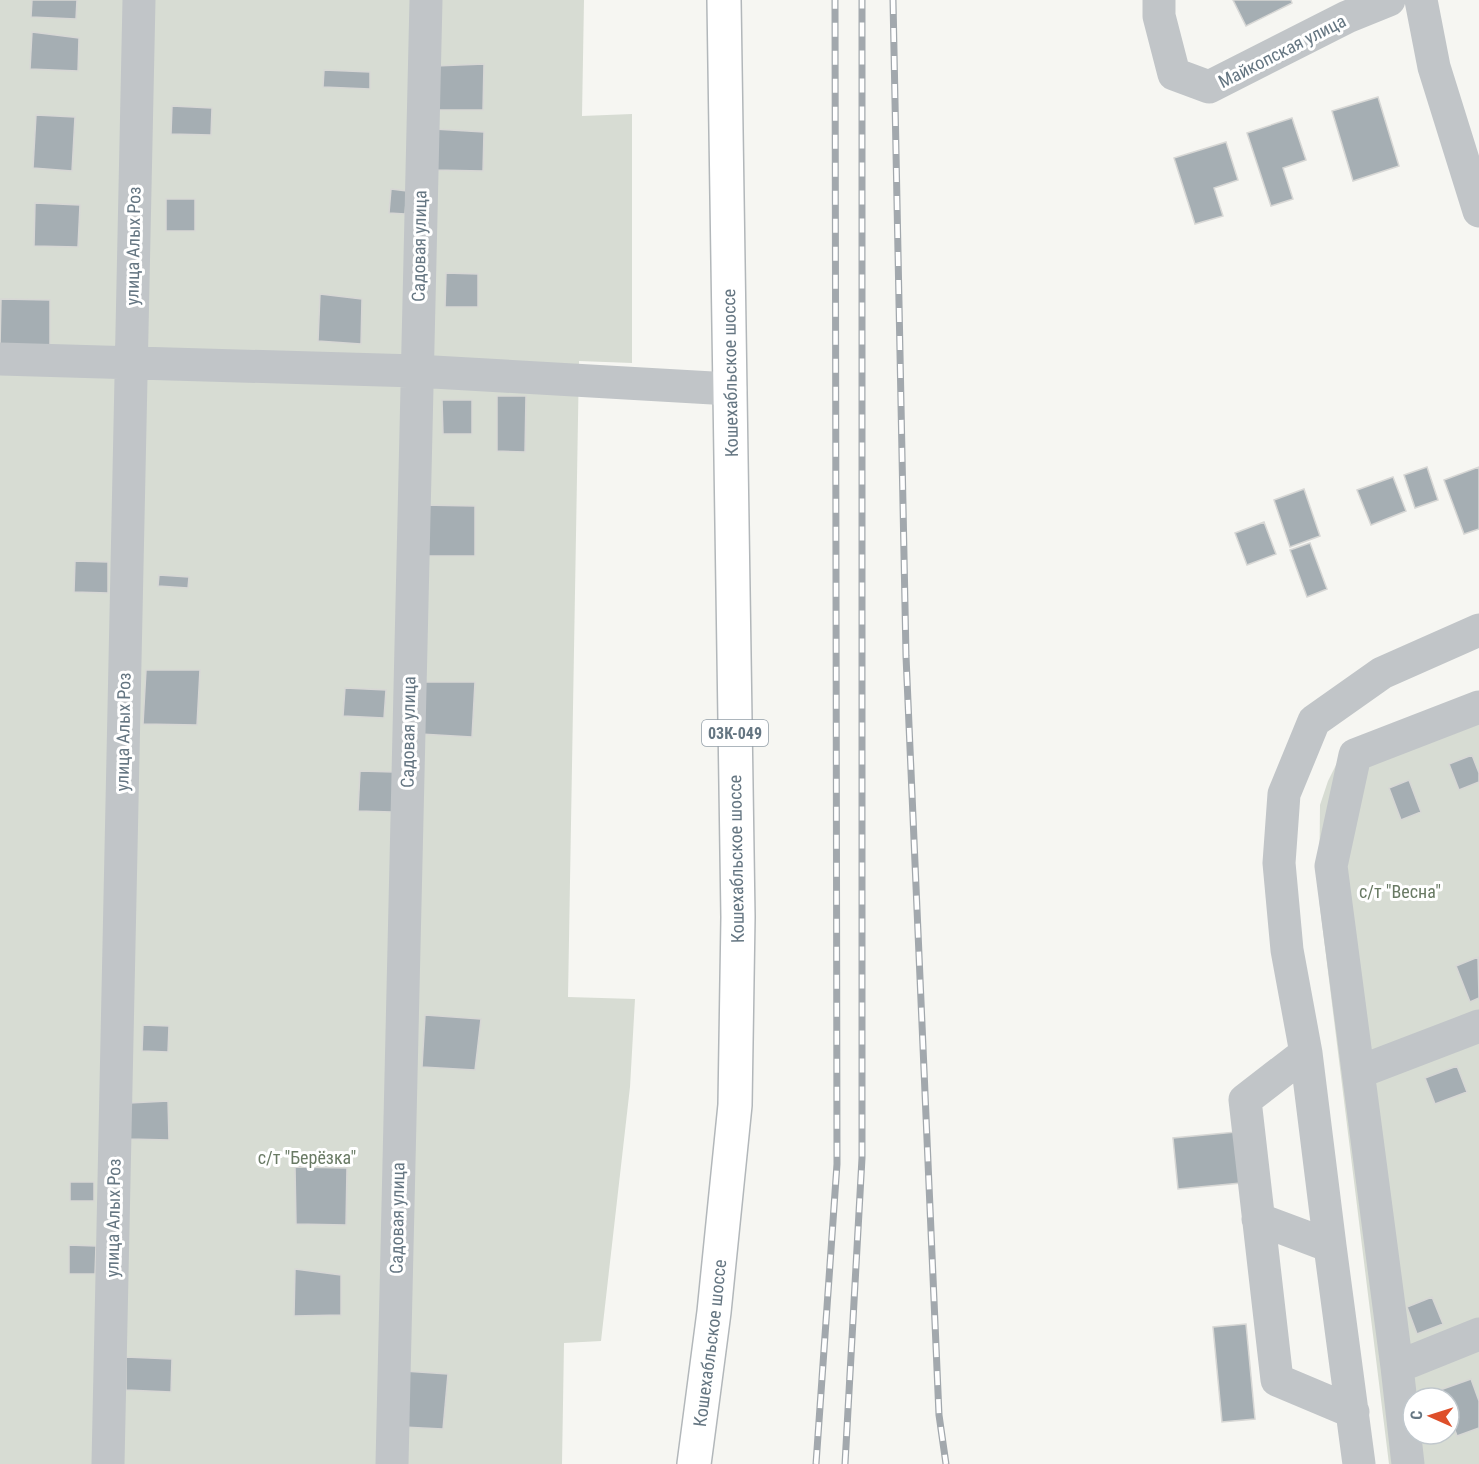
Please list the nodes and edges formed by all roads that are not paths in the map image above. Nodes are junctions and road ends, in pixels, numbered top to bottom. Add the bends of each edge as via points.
1 (139, 0) edge
2 (426, 0) edge
3 (724, 0) edge
4 (1159, 0) edge
5 (1389, 0) edge
6 (1421, 0) edge
7 (1479, 211) edge
8 (0, 359) edge
9 (130, 362) junction
10 (416, 370) junction
11 (730, 389) junction
12 (1479, 630) edge
13 (1479, 707) edge
14 (1479, 1026) edge
15 (1306, 1053) junction
16 (1359, 1072) junction
17 (1258, 1219) junction
18 (1330, 1246) junction
19 (1479, 1334) edge
20 (1397, 1367) junction
21 (1353, 1412) junction
22 (108, 1464) edge
23 (392, 1464) edge
24 (694, 1464) edge
25 (1359, 1464) edge
26 (1408, 1464) edge

1 - 9 street, улица Алых Роз
2 - 10 street, Садовая улица
3 - 11 main road, Кошехабльское шоссе / 03К-049
4 - 5 street, Майкопская улица via 1159,16 1174,74 1209,87
6 - 7 street via 1434,67
8 - 9 street
9 - 10 street
9 - 22 street, улица Алых Роз
10 - 11 street
10 - 23 street, Садовая улица
11 - 24 main road, Кошехабльское шоссе / 03К-049 via 738,917 735,1105
12 - 15 street via 1382,673 1314,721 1284,794 1279,863 1287,950
13 - 16 street via 1355,755 1331,866
14 - 16 street
15 - 17 street via 1245,1100
15 - 18 street
16 - 20 street
17 - 18 street
17 - 21 street via 1277,1380
18 - 21 street
19 - 20 street
20 - 26 street
21 - 25 street

